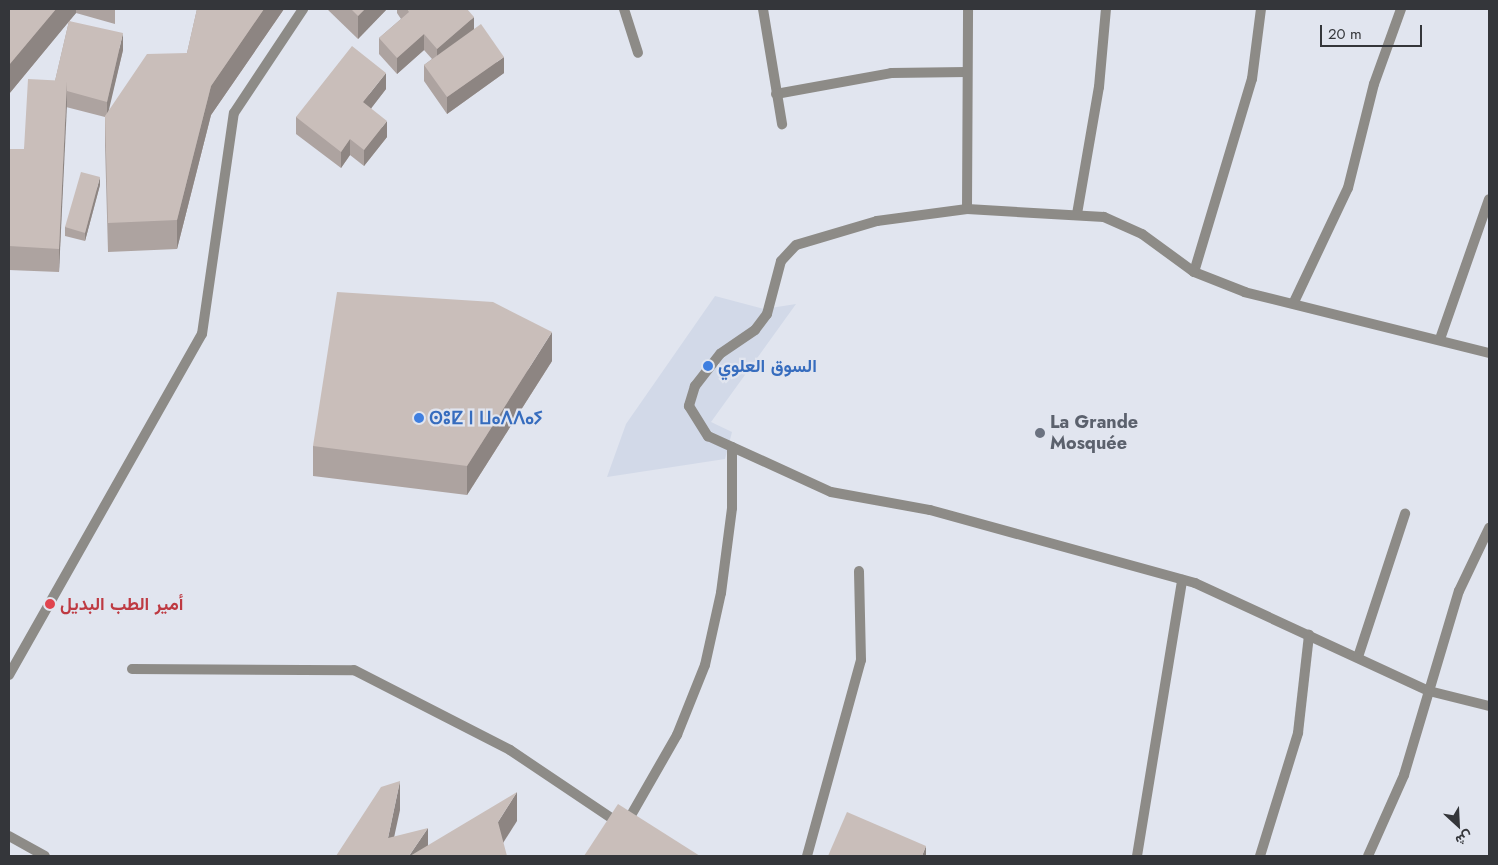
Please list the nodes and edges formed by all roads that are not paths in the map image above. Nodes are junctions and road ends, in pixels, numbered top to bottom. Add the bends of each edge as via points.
1 (303, 9) edge
2 (624, 9) edge
3 (764, 9) edge
4 (968, 9) edge
5 (1106, 9) edge
6 (1261, 9) edge
7 (1401, 9) edge
8 (638, 53) dead end
9 (967, 72) junction
10 (776, 94) junction
11 (782, 124) dead end
12 (1489, 199) edge
13 (967, 209) junction
14 (1077, 214) junction
15 (1194, 272) junction
16 (1294, 302) junction
17 (1440, 339) junction
18 (1489, 353) edge
19 (732, 448) junction
20 (1405, 514) dead end
21 (1489, 528) edge
22 (858, 571) dead end
23 (1182, 580) junction
24 (1308, 635) junction
25 (1358, 657) junction
26 (132, 669) dead end
27 (9, 675) edge
28 (1429, 691) junction
29 (1489, 706) edge
30 (628, 829) junction
31 (9, 836) edge
32 (613, 838) edge
33 (45, 856) edge
34 (807, 856) edge
35 (1136, 856) edge
36 (1260, 856) edge
37 (1368, 856) edge

1 - 27 street via 234,113 202,334
2 - 8 street
3 - 10 street
4 - 9 street
5 - 14 street via 1099,87
6 - 15 street via 1252,79
7 - 16 street via 1374,84 1348,188
9 - 10 street via 891,73
9 - 13 street
10 - 11 street
12 - 17 street
13 - 14 street
13 - 19 street via 877,221 820,236 788,250 781,261 767,314 755,330 720,354 695,386 689,406 708,436
14 - 15 street via 1104,217 1142,234
15 - 16 street via 1246,292
16 - 17 street
17 - 18 street
19 - 23 street via 831,492 930,510
19 - 30 street via 732,508 721,593 705,665 677,735
20 - 25 street
21 - 28 street via 1459,591
22 - 34 street via 861,660
23 - 24 street
23 - 35 street
24 - 25 street
24 - 36 street via 1298,733
25 - 28 street
26 - 30 street via 354,670 510,750
28 - 29 street
28 - 37 street via 1404,775
30 - 32 street
31 - 33 street

